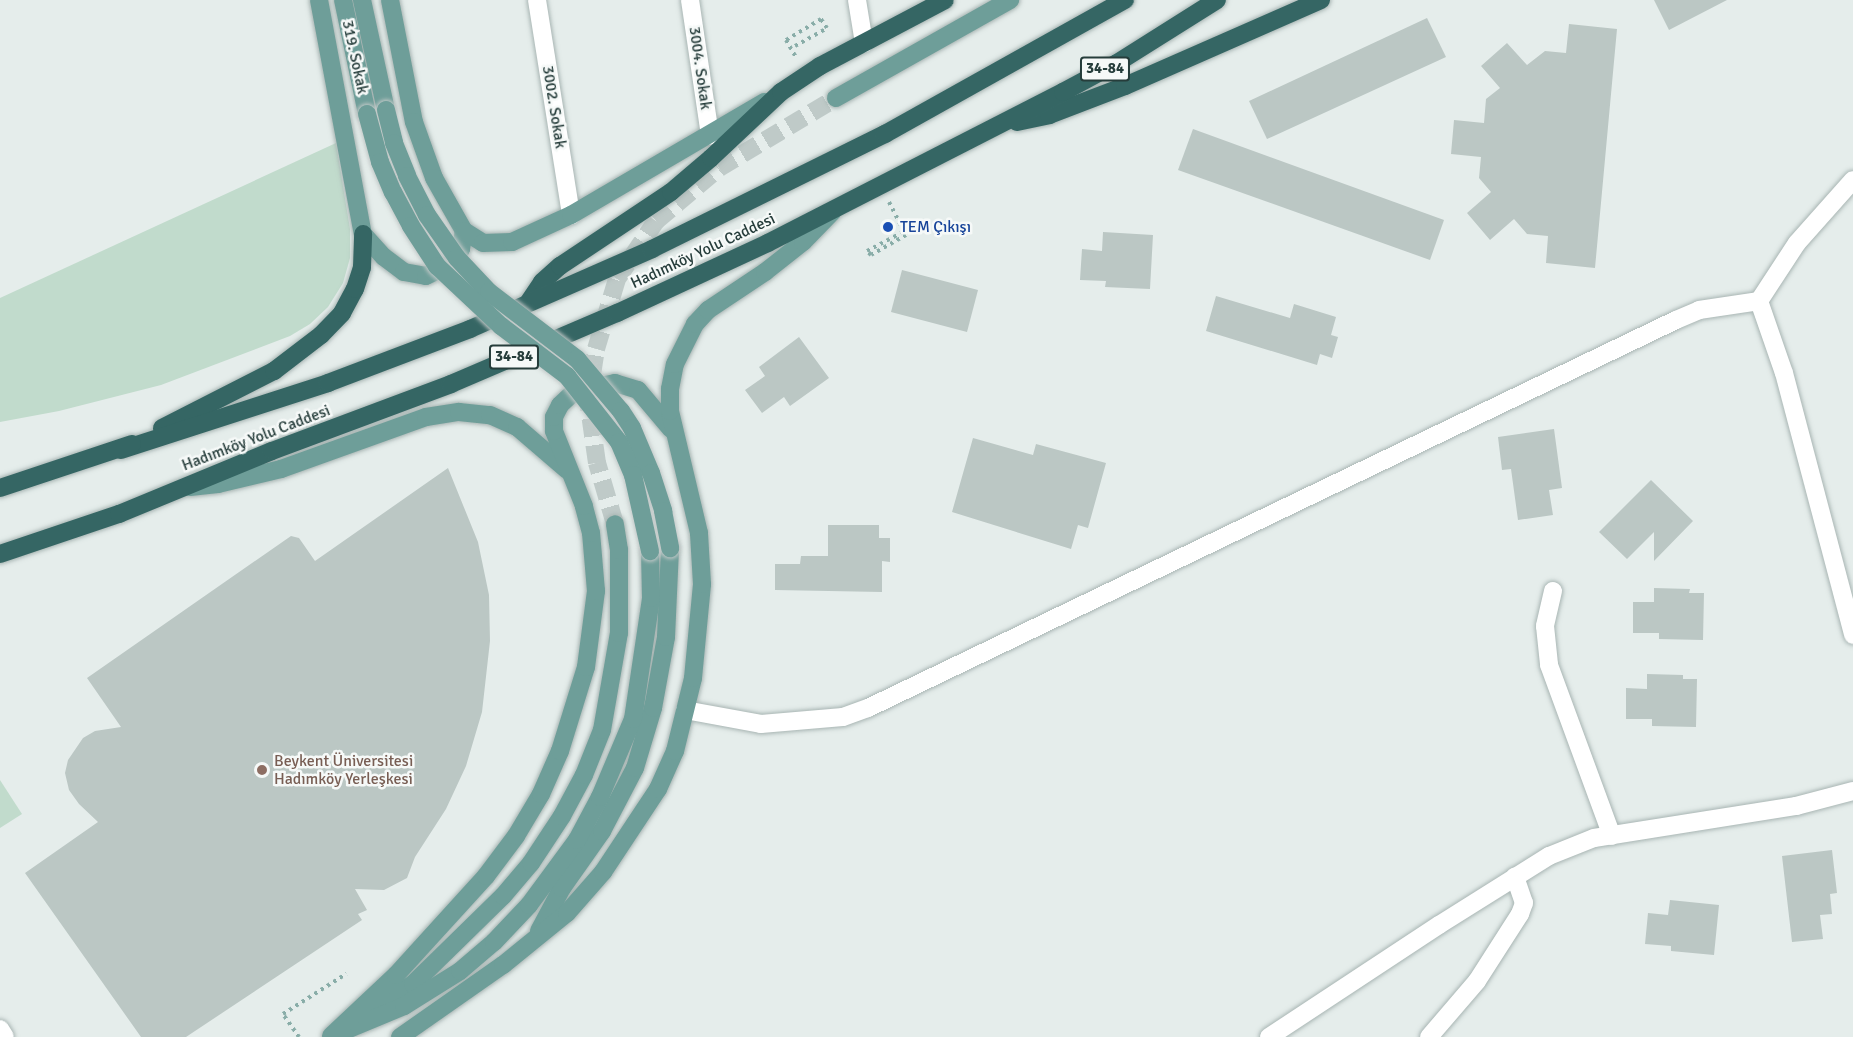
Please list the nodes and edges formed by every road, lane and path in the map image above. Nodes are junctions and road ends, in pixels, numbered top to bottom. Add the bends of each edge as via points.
1 (319, 0) edge
2 (343, 0) edge
3 (362, 0) edge
4 (390, 0) edge
5 (537, 0) edge
6 (690, 0) edge
7 (857, 0) edge
8 (945, 0) edge
9 (1010, 0) edge
10 (1125, 0) edge
11 (1217, 0) edge
12 (1321, 0) edge
13 (786, 39) dead end
14 (864, 43) junction
15 (795, 46) dead end
16 (781, 92) junction
17 (836, 98) tunnel mouth
18 (988, 128) junction
19 (710, 136) junction
20 (1853, 180) edge
21 (880, 186) junction
22 (837, 207) junction
23 (571, 214) junction
24 (464, 231) junction
25 (901, 233) dead end
26 (363, 234) junction
27 (1759, 301) junction
28 (528, 303) junction
29 (676, 436) junction
30 (121, 450) junction
31 (573, 475) junction
32 (0, 488) edge
33 (182, 488) junction
34 (615, 524) tunnel mouth
35 (0, 554) edge
36 (1553, 591) dead end
37 (1853, 635) edge
38 (685, 710) junction
39 (1853, 791) edge
40 (1612, 836) junction
41 (1515, 877) junction
42 (536, 938) junction
43 (346, 974) dead end
44 (0, 1029) edge
45 (5, 1037) edge
46 (299, 1037) edge
47 (330, 1037) edge
48 (400, 1037) edge
49 (1269, 1037) edge
50 (1429, 1037) edge

1 - 26 main road
2 - 47 main road, 319. Sokak, bridge via 367,114 393,192 437,266 501,326 567,376 619,442 633,475 650,550 651,598 633,719 605,787 577,840 529,905 460,971 404,1006
3 - 42 main road, 319. Sokak, bridge via 394,143 427,215 457,258 489,292 577,359 621,411 651,473 670,548 666,637 653,708 635,768 602,831 562,888
4 - 24 main road via 414,122 434,178
5 - 23 street, 3002. Sokak
6 - 19 street, 3004. Sokak
7 - 14 street
8 - 14 highway
9 - 17 main road
10 - 28 highway, Hadımköy Yolu Caddesi / 34-84 via 865,144 652,249
11 - 18 highway, Hadımköy Yolu Caddesi / 34-84 via 1117,63
12 - 18 highway via 1114,91 1049,115
13 - 15 path via 821,19 827,28
14 - 16 highway
16 - 19 main road
16 - 28 highway via 671,192 560,266 542,282
18 - 21 highway, Hadımköy Yolu Caddesi / 34-84
19 - 23 main road
20 - 27 street via 1797,243
21 - 22 highway, Hadımköy Yolu Caddesi / 34-84
21 - 25 path via 906,235 871,255 867,250
22 - 29 main road via 803,242 708,310 695,324 675,364 670,389
22 - 33 highway, Hadımköy Yolu Caddesi / 34-84 via 638,303 482,370
23 - 24 main road via 512,242 483,243
24 - 26 main road via 461,249 448,265 426,276 404,272
26 - 30 highway via 362,267 355,289 342,313 321,335 274,371
27 - 37 street via 1784,373
27 - 38 street via 1699,310 1676,320 868,708 843,717 760,724
28 - 30 highway, Hadımköy Yolu Caddesi / 34-84 via 328,383
29 - 31 main road via 638,390 615,383 576,392 560,405 554,417 554,431
29 - 38 main road via 699,533 702,584 693,678
30 - 32 highway
31 - 33 main road via 517,427 490,415 459,412 426,417 281,469
31 - 47 main road via 591,533 596,591 586,667 561,751 531,811 486,876 396,975
33 - 35 highway, Hadımköy Yolu Caddesi via 120,514
34 - 47 main road via 621,593 612,686 602,730 562,816 503,896 422,975
36 - 40 street via 1545,626 1549,665
38 - 42 main road via 675,750 641,817 603,872 567,913
39 - 40 street via 1796,806
40 - 41 street via 1594,838 1549,856
41 - 49 street
41 - 50 street via 1523,895 1520,914 1477,981
42 - 48 main road
43 - 46 path via 283,1014
44 - 45 street

